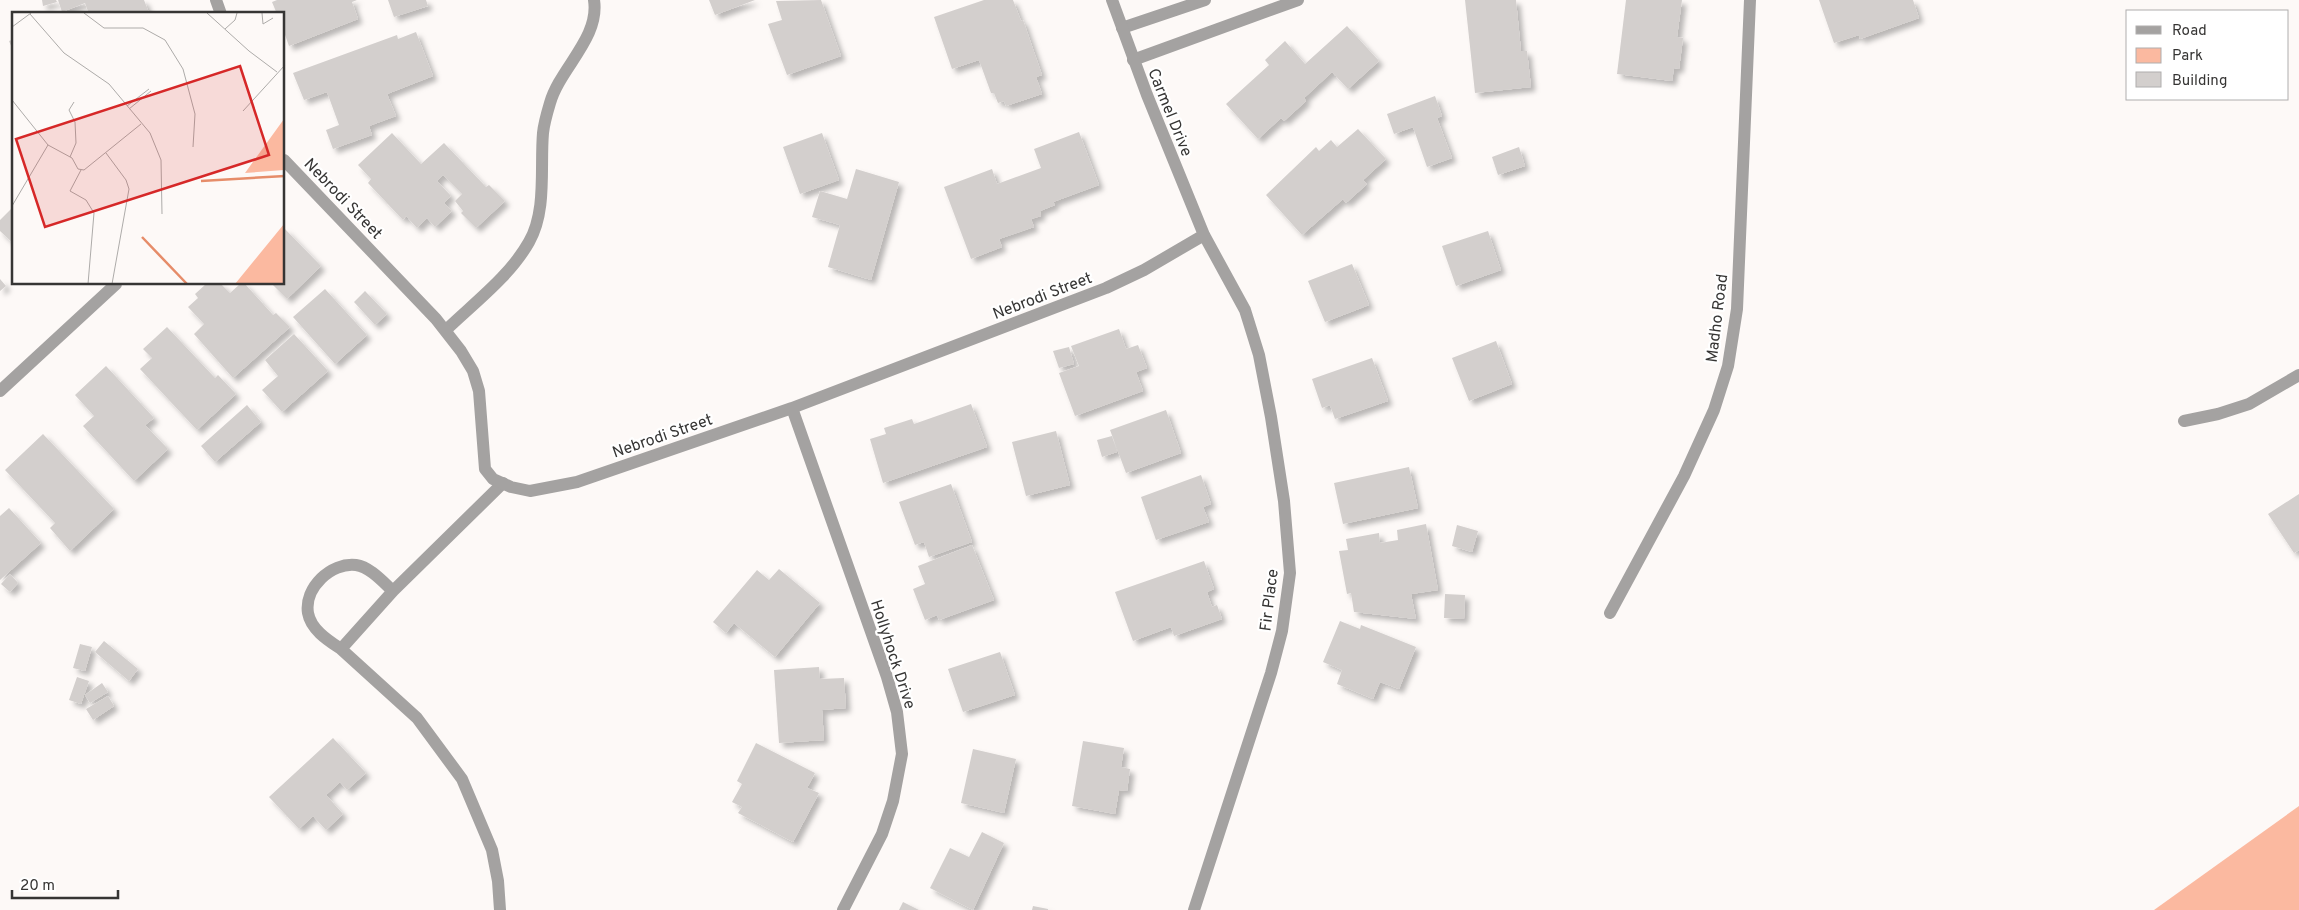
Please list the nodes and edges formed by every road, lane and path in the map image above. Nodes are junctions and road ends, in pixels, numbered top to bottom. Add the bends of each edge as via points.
1 (216, 0) edge
2 (594, 0) edge
3 (1112, 0) edge
4 (1205, 0) edge
5 (1298, 0) edge
6 (1750, 0) edge
7 (220, 12) edge
8 (1122, 28) junction
9 (1134, 60) junction
10 (285, 161) edge
11 (1204, 235) junction
12 (115, 285) edge
13 (446, 330) junction
14 (2299, 375) edge
15 (0, 390) edge
16 (792, 408) junction
17 (2184, 421) dead end
18 (503, 483) junction
19 (392, 591) junction
20 (1610, 613) dead end
21 (341, 649) junction
22 (500, 910) edge
23 (843, 910) edge
24 (1194, 910) edge

1 - 7 street
2 - 13 street via 593,21 587,37 557,85 551,102 544,130 537,222 530,241 519,258
3 - 8 street, Carmel Drive
4 - 8 street
5 - 9 street
6 - 20 street, Madho Road via 1738,299 1728,366 1714,410 1684,476
8 - 9 street, Carmel Drive
9 - 11 street, Carmel Drive
10 - 13 street, Nebrodi Street
11 - 16 street, Nebrodi Street via 1106,288
11 - 24 street, Fir Place via 1244,310 1259,355 1284,500 1290,573 1282,631 1271,673
12 - 15 street
13 - 18 street, Nebrodi Street via 473,371 479,392 485,469 493,479
14 - 17 street via 2249,404
16 - 18 street, Nebrodi Street via 577,482 530,491
16 - 23 street, Hollyhock Drive via 886,677 897,712 902,754 893,801 882,834
18 - 19 street
19 - 21 street
19 - 21 street via 376,575 357,565 341,566 315,585 309,597 308,614 316,628
21 - 22 street via 417,718 462,779 492,850

